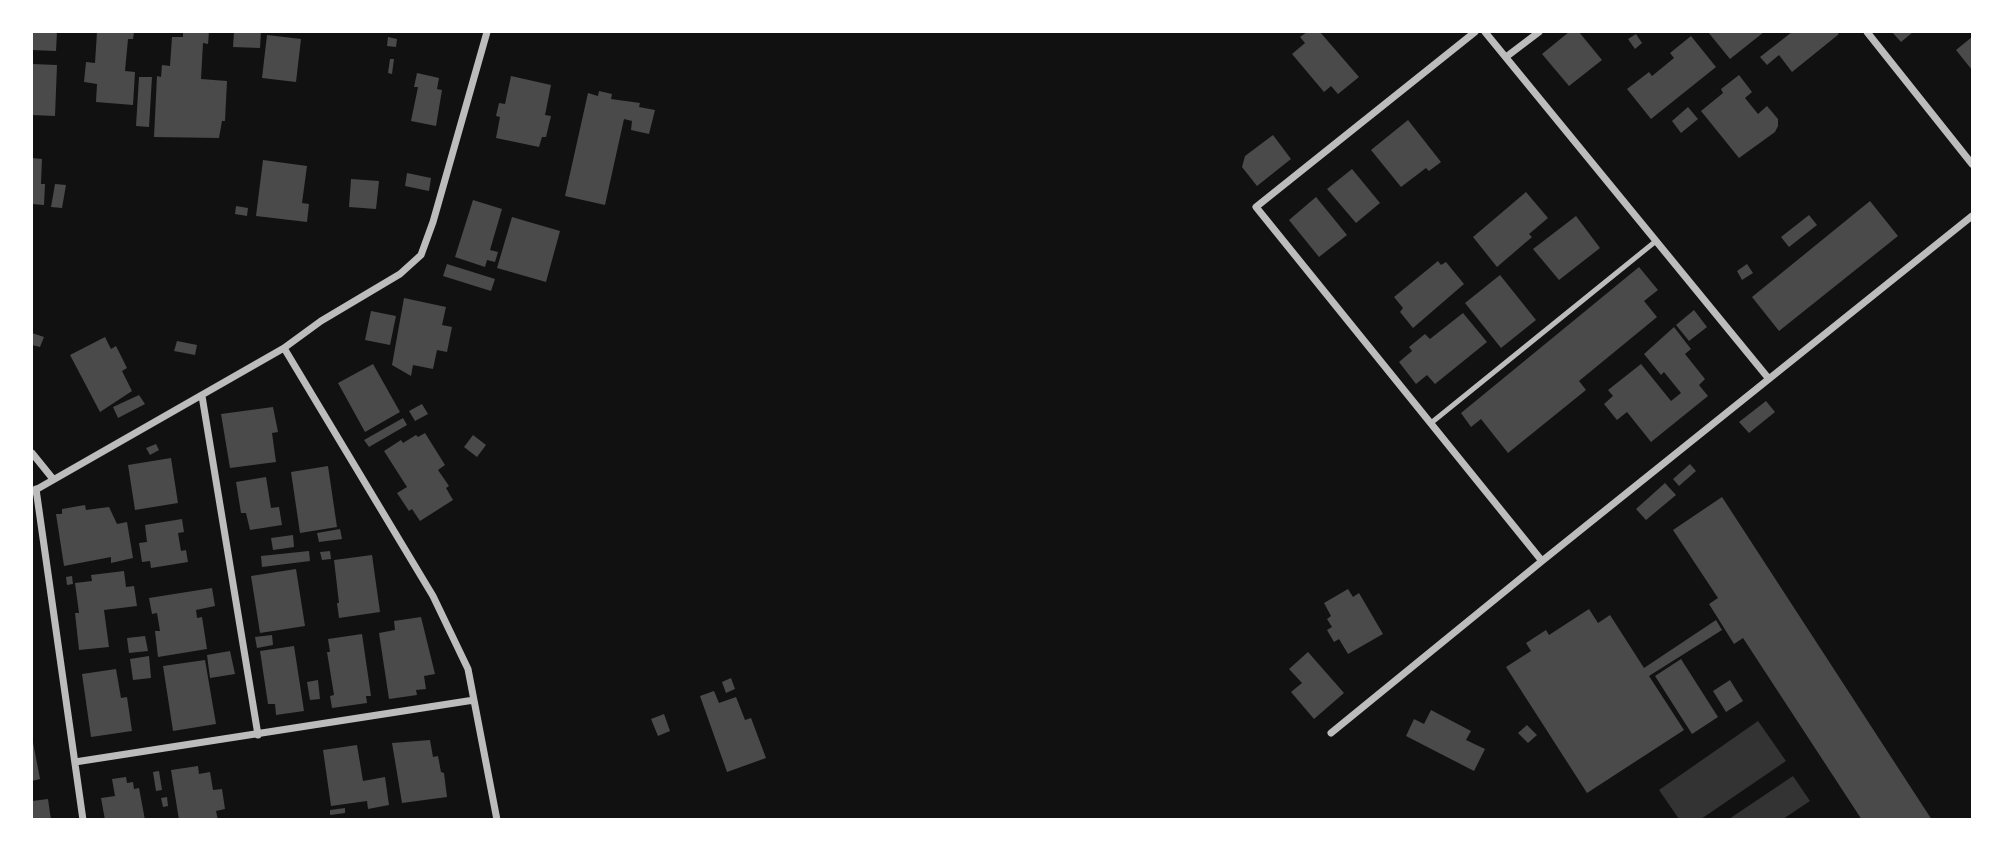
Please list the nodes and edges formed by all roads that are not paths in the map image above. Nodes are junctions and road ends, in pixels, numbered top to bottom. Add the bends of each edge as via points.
1 (488, 32) edge
2 (1475, 32) edge
3 (1485, 32) edge
4 (1539, 32) edge
5 (1867, 32) edge
6 (1506, 57) junction
7 (1972, 164) edge
8 (1972, 216) edge
9 (1656, 240) junction
10 (284, 348) junction
11 (1769, 379) junction
12 (202, 396) junction
13 (1431, 423) junction
14 (32, 453) edge
15 (53, 479) junction
16 (34, 490) edge
17 (1542, 561) junction
18 (474, 700) junction
19 (1331, 733) dead end
20 (257, 735) junction
21 (75, 762) junction
22 (83, 820) edge
23 (497, 820) edge

1 - 10 street via 421,255 400,274
2 - 13 street via 1256,207
3 - 6 street
4 - 6 street
5 - 7 street
6 - 9 street
8 - 11 street
9 - 11 street
9 - 13 lane
10 - 12 street
10 - 18 street via 432,596 468,669
11 - 17 street
12 - 15 street
12 - 20 street
13 - 17 street
14 - 15 street
15 - 16 street
16 - 21 street
17 - 19 street
18 - 20 street
18 - 23 street
20 - 21 street
21 - 22 street

